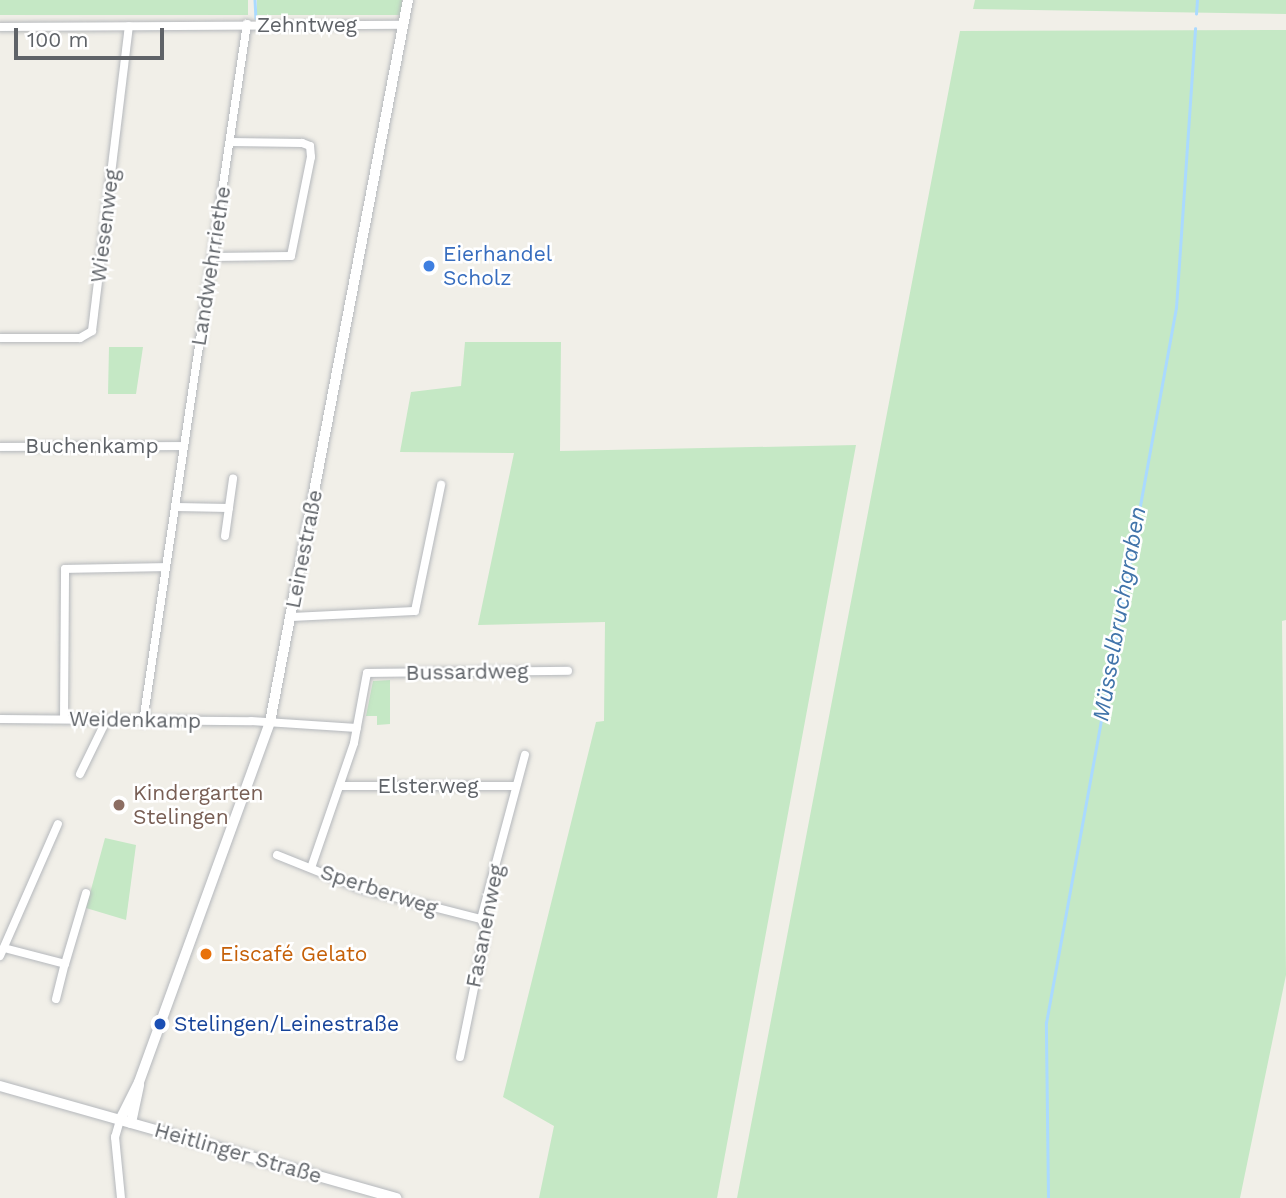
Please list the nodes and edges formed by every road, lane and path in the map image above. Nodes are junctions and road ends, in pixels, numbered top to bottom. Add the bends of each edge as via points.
1 (408, 0) edge
2 (247, 24) junction
3 (403, 25) junction
4 (129, 26) junction
5 (0, 27) edge
6 (230, 142) junction
7 (213, 257) junction
8 (0, 338) edge
9 (184, 446) junction
10 (0, 447) edge
11 (233, 479) dead end
12 (441, 485) dead end
13 (176, 507) junction
14 (229, 508) junction
15 (225, 536) dead end
16 (166, 568) junction
17 (291, 617) junction
18 (568, 671) dead end
19 (0, 719) edge
20 (64, 719) junction
21 (106, 720) junction
22 (143, 722) junction
23 (270, 722) junction
24 (357, 728) junction
25 (525, 755) dead end
26 (80, 774) dead end
27 (340, 786) junction
28 (516, 786) junction
29 (58, 824) dead end
30 (277, 855) dead end
31 (311, 868) junction
32 (86, 893) dead end
33 (481, 919) junction
34 (2, 952) edge
35 (65, 964) junction
36 (55, 999) dead end
37 (460, 1057) dead end
38 (0, 1086) edge
39 (125, 1121) junction
40 (121, 1198) edge
41 (397, 1198) edge

1 - 3 street, Leinestraße
2 - 3 street, Zehntweg
2 - 4 street, Zehntweg
2 - 6 street, Landwehrriethe
3 - 17 street, Leinestraße
4 - 5 street, Zehntweg
4 - 8 street, Wiesenweg via 92,331 80,338
6 - 7 street, Landwehrriethe
6 - 7 street via 307,144 312,157 291,256
7 - 9 street, Landwehrriethe
9 - 10 street, Buchenkamp
9 - 13 street, Landwehrriethe
11 - 14 street
12 - 17 street via 415,611
13 - 14 street
13 - 16 street, Landwehrriethe
14 - 15 street
16 - 20 street via 65,569
16 - 22 street, Landwehrriethe
17 - 23 street, Leinestraße
18 - 24 street, Bussardweg via 367,673
19 - 20 street, Weidenkamp
20 - 21 street, Weidenkamp
21 - 22 street, Weidenkamp
21 - 26 street
22 - 23 street, Weidenkamp
23 - 24 street, Weidenkamp
23 - 39 street, Leinestraße
24 - 27 street
25 - 28 street, Fasanenweg
27 - 28 street, Elsterweg
27 - 31 street
28 - 33 street, Fasanenweg
29 - 34 street
30 - 31 street, Sperberweg
31 - 33 street, Sperberweg via 359,888
32 - 35 street
33 - 37 street, Fasanenweg via 486,929
34 - 35 street
35 - 36 street
38 - 39 street, Heitlinger Straße
39 - 40 street via 115,1137
39 - 41 street, Heitlinger Straße

